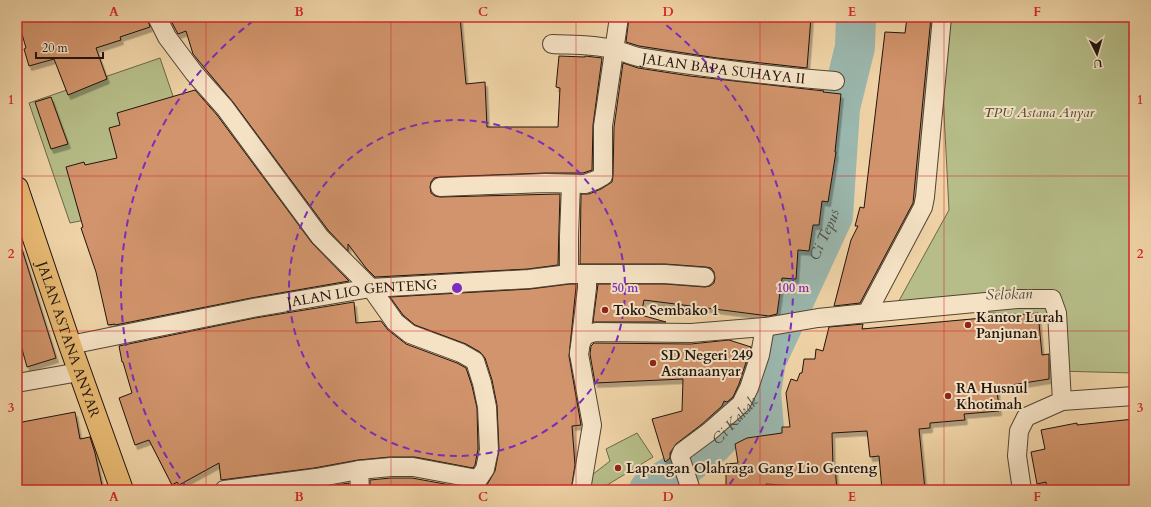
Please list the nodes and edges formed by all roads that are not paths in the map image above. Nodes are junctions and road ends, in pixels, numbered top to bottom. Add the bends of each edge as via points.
1 (157, 17) edge
2 (618, 17) edge
3 (942, 17) edge
4 (552, 44) dead end
5 (614, 49) junction
6 (835, 81) dead end
7 (571, 184) junction
8 (440, 187) dead end
9 (17, 188) edge
10 (569, 274) junction
11 (587, 275) junction
12 (705, 277) dead end
13 (371, 288) junction
14 (867, 313) junction
15 (764, 331) junction
16 (70, 345) junction
17 (579, 354) junction
18 (79, 372) junction
19 (17, 383) edge
20 (1134, 396) edge
21 (1062, 401) junction
22 (359, 470) junction
23 (473, 483) edge
24 (691, 489) edge
25 (122, 490) edge
26 (224, 490) edge
27 (360, 490) edge
28 (581, 490) edge
29 (1022, 490) edge

1 - 13 street via 167,37 225,108 320,237
2 - 5 street
3 - 14 street via 923,207
4 - 5 street, JALAN BAPA SUHAYA II
5 - 6 street, JALAN BAPA SUHAYA II via 643,58 710,68
5 - 7 street via 603,126 603,176 585,184
7 - 8 street
7 - 10 street
9 - 16 main road, JALAN ASTANA ANYAR
10 - 11 street, JALAN LIO GENTENG
10 - 13 street, JALAN LIO GENTENG via 529,279
11 - 12 street, JALAN LIO GENTENG via 665,274
11 - 17 street
13 - 16 street, JALAN LIO GENTENG via 253,308
13 - 23 street via 395,322 410,334 461,353 474,361 486,401 489,450 485,469
14 - 15 street via 818,318
14 - 21 street via 1018,299 1052,299 1058,313
15 - 17 street via 592,332 582,339
15 - 24 street via 760,355 741,404 680,456
16 - 18 main road, JALAN ASTANA ANYAR
17 - 28 street via 592,425
18 - 19 street
18 - 25 main road, JALAN ASTANA ANYAR
20 - 21 street
21 - 29 street via 1026,416 1019,431 1017,456
22 - 23 street via 413,467
22 - 26 street
22 - 27 street

